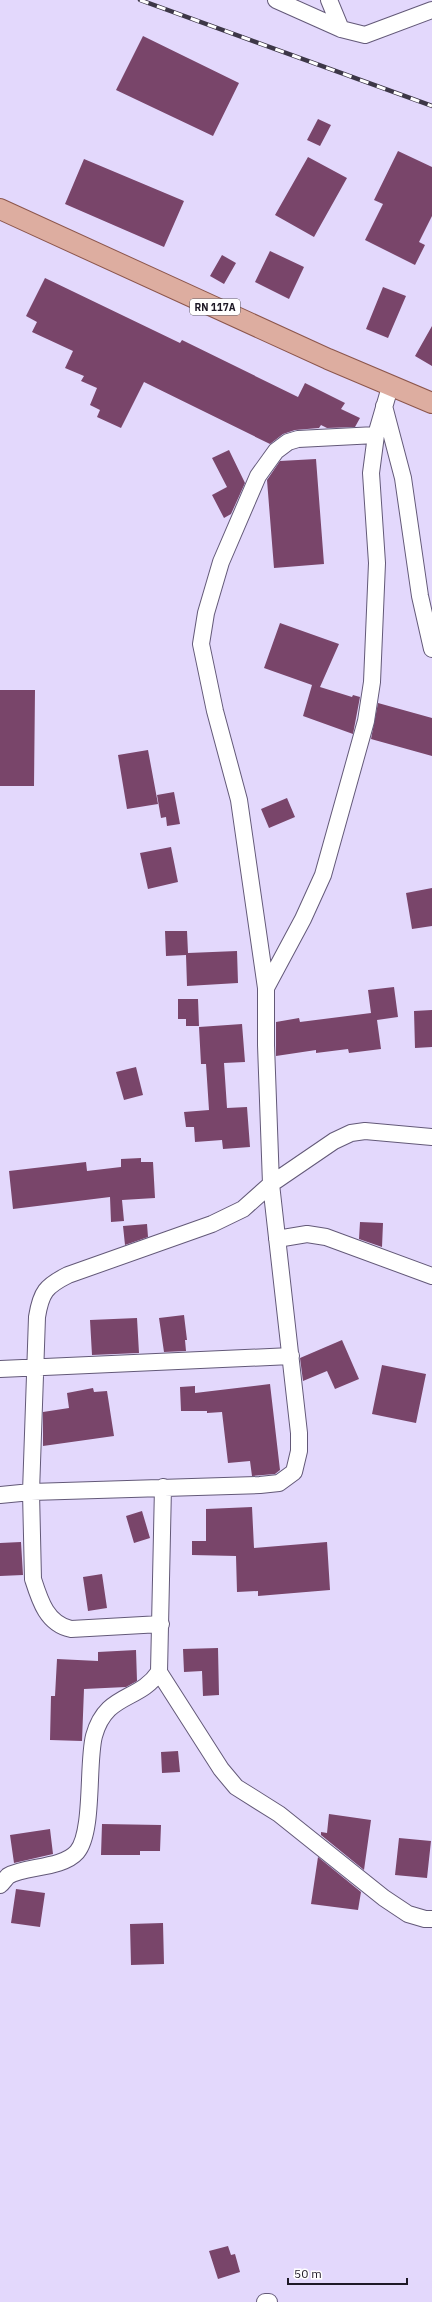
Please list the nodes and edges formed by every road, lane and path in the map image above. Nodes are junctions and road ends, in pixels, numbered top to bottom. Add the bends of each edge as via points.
1 (276, 0) edge
2 (329, 0) edge
3 (432, 10) edge
4 (341, 29) junction
5 (0, 209) edge
6 (390, 387) junction
7 (432, 403) edge
8 (384, 406) junction
9 (376, 435) junction
10 (432, 649) edge
11 (266, 988) junction
12 (432, 1137) edge
13 (271, 1184) junction
14 (277, 1238) junction
15 (432, 1276) edge
16 (291, 1356) junction
17 (36, 1368) junction
18 (0, 1369) edge
19 (163, 1487) junction
20 (31, 1492) junction
21 (0, 1495) edge
22 (160, 1624) junction
23 (159, 1672) junction
24 (0, 1885) edge
25 (432, 1919) edge
26 (265, 2302) edge
27 (269, 2302) edge

1 - 4 street
2 - 4 street
3 - 4 street via 372,34
5 - 6 main road, RN 117A
6 - 7 main road, RN 117A
6 - 8 street
8 - 9 street
8 - 10 street via 403,478 420,596
9 - 11 street via 371,473 376,586 372,682 366,721 323,874 303,919
9 - 11 street via 298,439 288,442 276,451 258,476 238,520 221,562 204,624 204,659 239,800
11 - 13 street
12 - 13 street via 365,1130 351,1133 334,1141
13 - 14 street
13 - 17 street via 243,1209 224,1220 68,1275 50,1285 40,1300
14 - 15 street via 307,1234 326,1237
14 - 16 street
16 - 17 street
16 - 19 street via 299,1433 297,1463 291,1476 279,1483 260,1485
17 - 18 street
17 - 20 street
19 - 20 street
19 - 22 street
20 - 21 street
20 - 22 street via 34,1579 43,1605 56,1624 71,1629
22 - 23 street
23 - 24 street via 155,1679 111,1705 102,1714 94,1736 84,1837 76,1852 59,1862 9,1876
23 - 25 street via 221,1769 236,1787 279,1814 384,1898 408,1914
26 - 27 street

